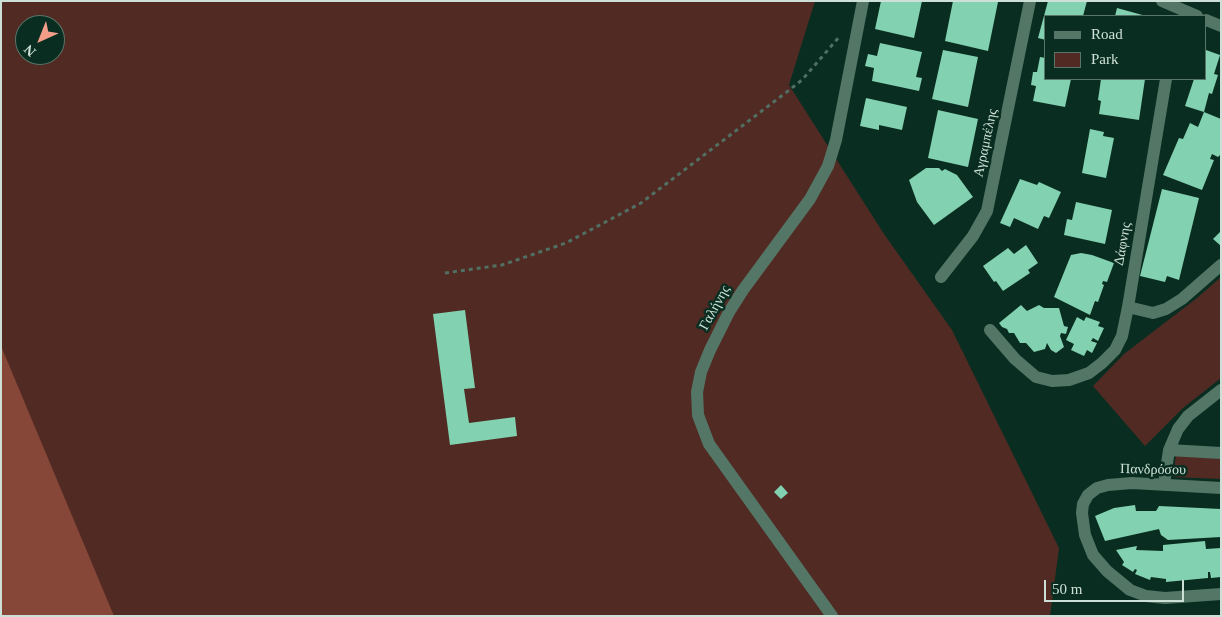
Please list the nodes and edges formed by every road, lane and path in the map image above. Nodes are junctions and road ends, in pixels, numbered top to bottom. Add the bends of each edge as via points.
1 (862, 1) edge
2 (1030, 1) edge
3 (1162, 1) edge
4 (1179, 9) edge
5 (1194, 15) edge
6 (1207, 20) edge
7 (1221, 26) edge
8 (842, 35) dead end
9 (1166, 80) edge
10 (1221, 265) edge
11 (445, 272) dead end
12 (940, 277) dead end
13 (1128, 307) junction
14 (990, 330) dead end
15 (1221, 390) edge
16 (1169, 450) junction
17 (1221, 453) edge
18 (1164, 484) junction
19 (1221, 488) edge
20 (1221, 594) edge
21 (832, 616) edge

1 - 21 street, Γαλήνης via 836,140 828,166 810,199 729,312 704,364 697,392 698,414 709,444
2 - 12 street, Αγραμπέλης via 987,212 969,242
3 - 4 street
4 - 5 street
6 - 7 street
8 - 11 path via 802,80 642,203 566,243 502,265
9 - 13 street, Δάφνης
10 - 13 street via 1166,309 1153,312
13 - 14 street, Δάφνης via 1115,350 1089,373 1069,380 1052,381 1036,377
15 - 16 street via 1184,420
16 - 17 street
16 - 18 street
18 - 19 street, Πανδρόσου
18 - 20 street, Πανδρόσου via 1108,484 1091,492 1082,509 1088,545 1114,577 1130,590 1146,596 1165,598

